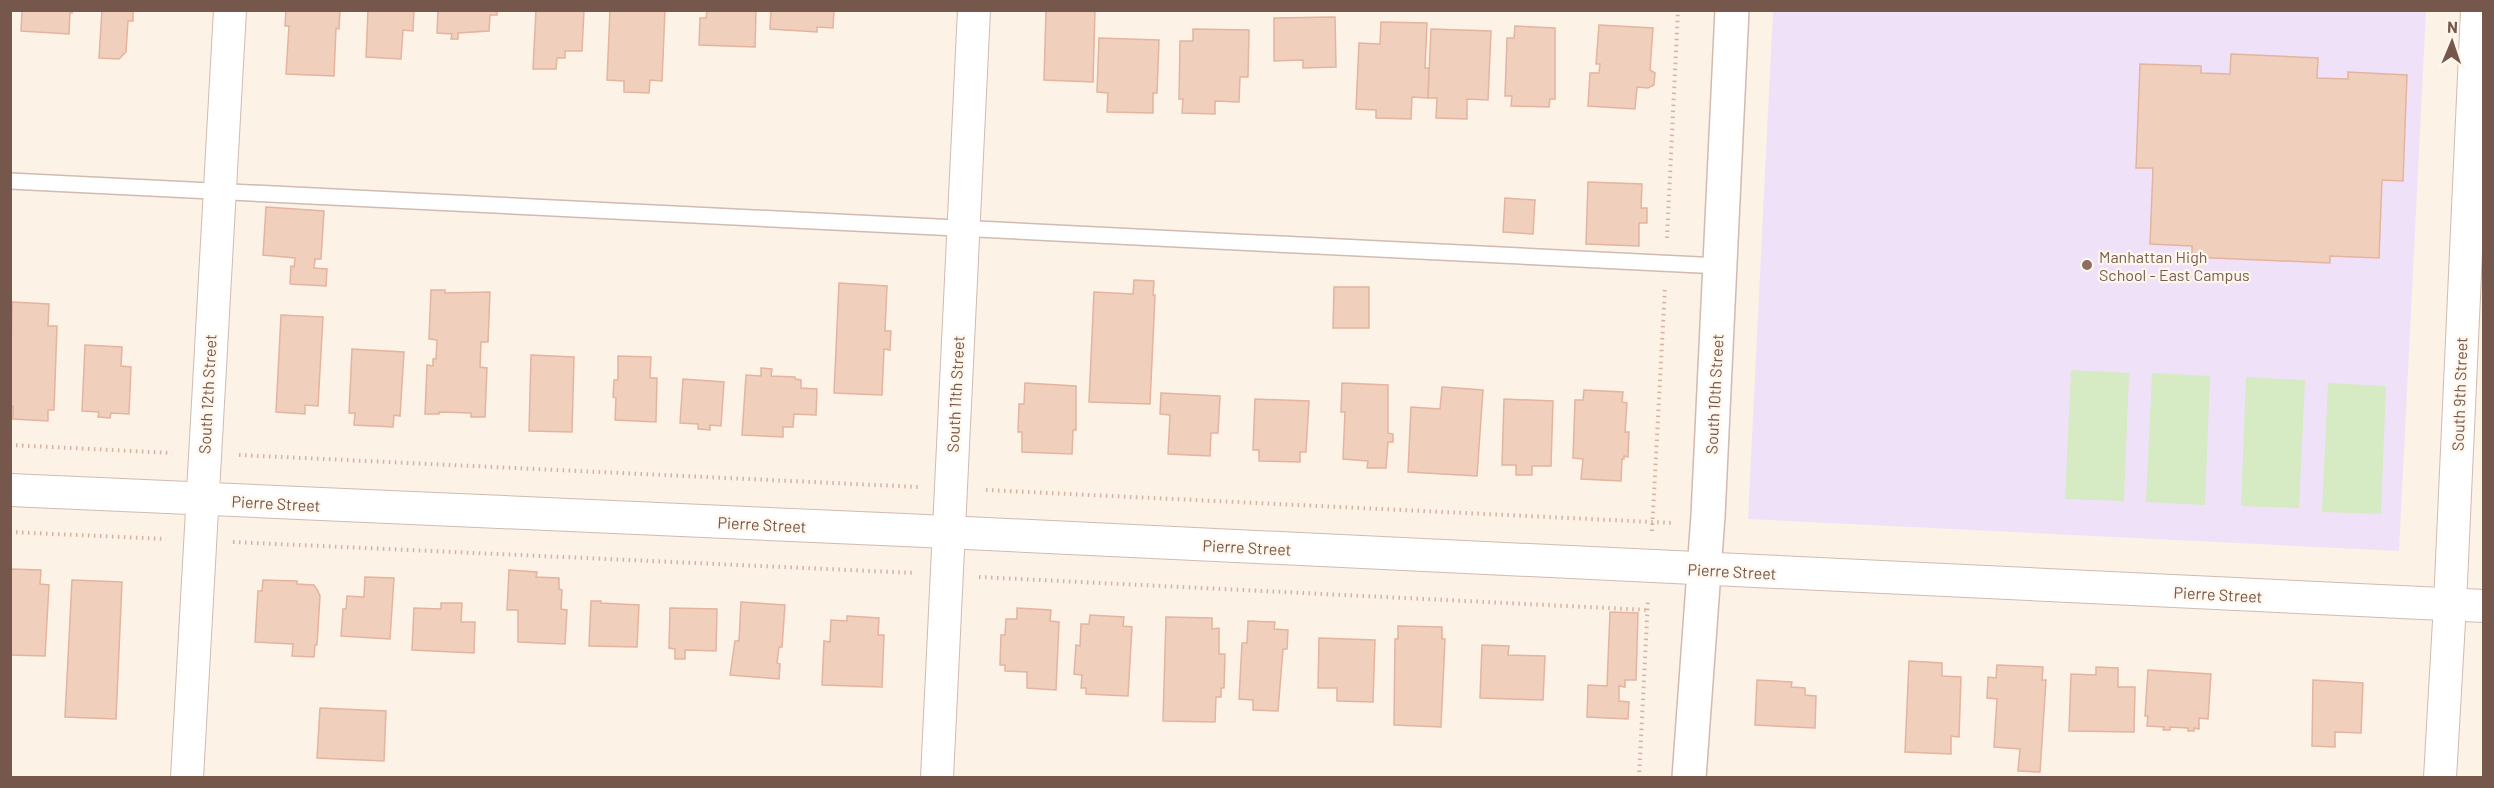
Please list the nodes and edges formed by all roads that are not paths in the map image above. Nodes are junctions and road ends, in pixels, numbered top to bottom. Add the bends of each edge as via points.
1 (230, 10) edge
2 (974, 10) edge
3 (1732, 10) edge
4 (2477, 10) edge
5 (10, 181) edge
6 (219, 190) junction
7 (964, 227) junction
8 (1720, 266) junction
9 (2473, 304) edge
10 (10, 490) edge
11 (201, 499) junction
12 (948, 532) junction
13 (1703, 570) junction
14 (2450, 604) junction
15 (2484, 606) edge
16 (186, 777) edge
17 (937, 777) edge
18 (1689, 777) edge
19 (2440, 777) edge

1 - 6 street, South 12th Street
2 - 7 street, South 11th Street
3 - 8 street, South 10th Street
4 - 9 street, South 9th Street
5 - 6 lane
6 - 7 lane
6 - 11 street, South 12th Street
7 - 8 lane
7 - 12 street, South 11th Street
8 - 13 street, South 10th Street
9 - 14 street, South 9th Street
10 - 11 street, Pierre Street
11 - 12 street, Pierre Street
11 - 16 street, South 12th Street
12 - 13 street, Pierre Street
12 - 17 street, South 11th Street
13 - 14 street, Pierre Street
13 - 18 street, South 10th Street
14 - 15 street, Pierre Street
14 - 19 street, South 9th Street

